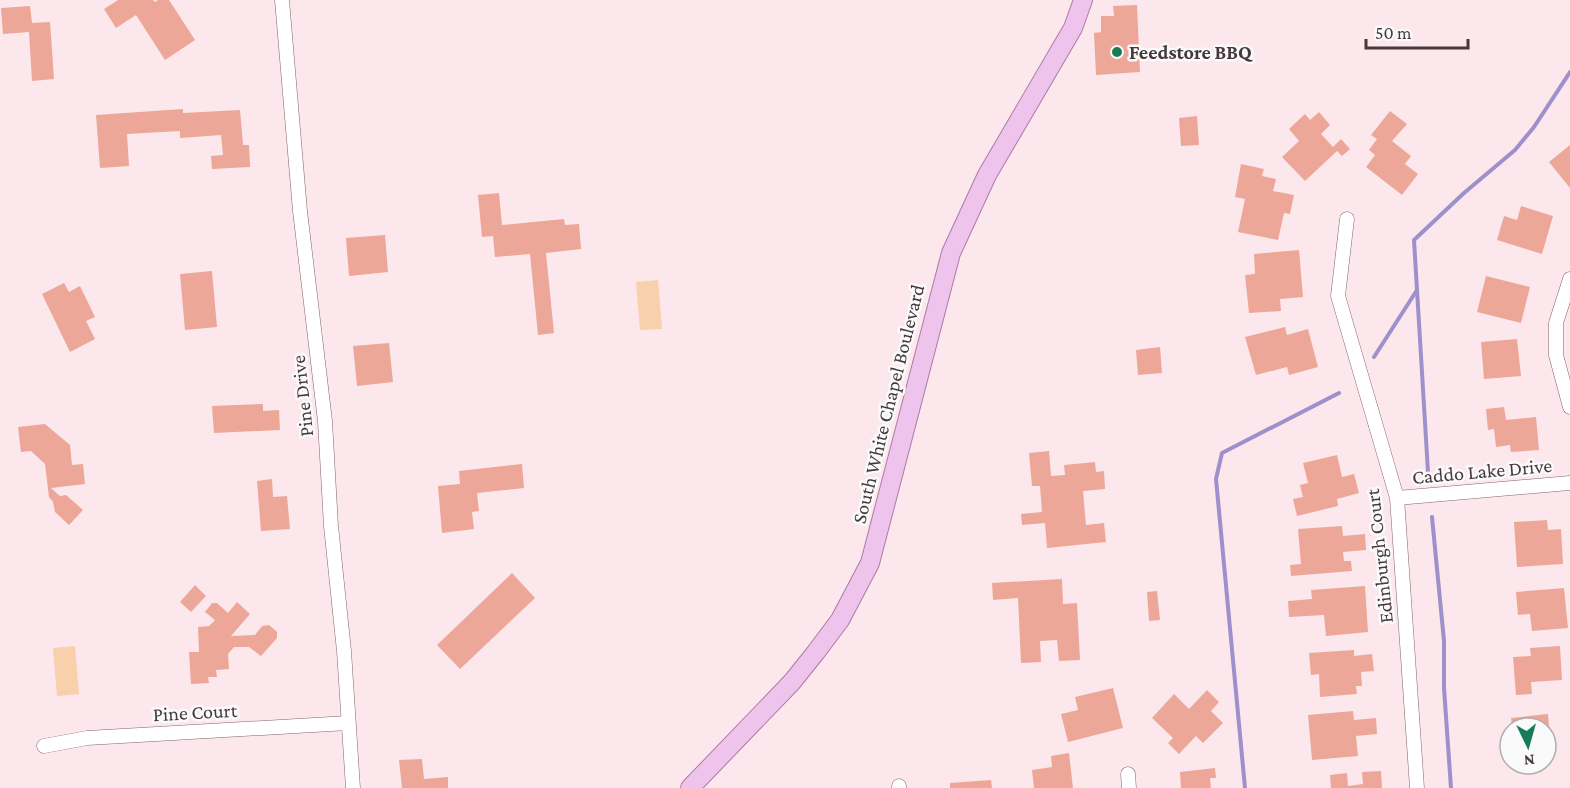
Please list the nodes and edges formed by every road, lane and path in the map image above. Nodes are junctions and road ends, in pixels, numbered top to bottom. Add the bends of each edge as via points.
1 (282, 0) edge
2 (1083, 0) edge
3 (1347, 219) dead end
4 (1570, 279) edge
5 (1570, 407) edge
6 (1570, 483) edge
7 (1397, 498) junction
8 (348, 723) junction
9 (44, 746) dead end
10 (353, 788) edge
11 (690, 788) edge
12 (1417, 788) edge

1 - 8 street, Pine Drive via 300,210 325,421
2 - 11 main road, South White Chapel Boulevard via 1073,28 987,175 951,253 870,563 840,620 816,652
3 - 7 street, Edinburgh Court via 1338,296
4 - 5 street via 1557,323 1556,355
6 - 7 street, Caddo Lake Drive
7 - 12 street, Edinburgh Court
8 - 9 street, Pine Court via 87,738
8 - 10 street, Pine Drive

